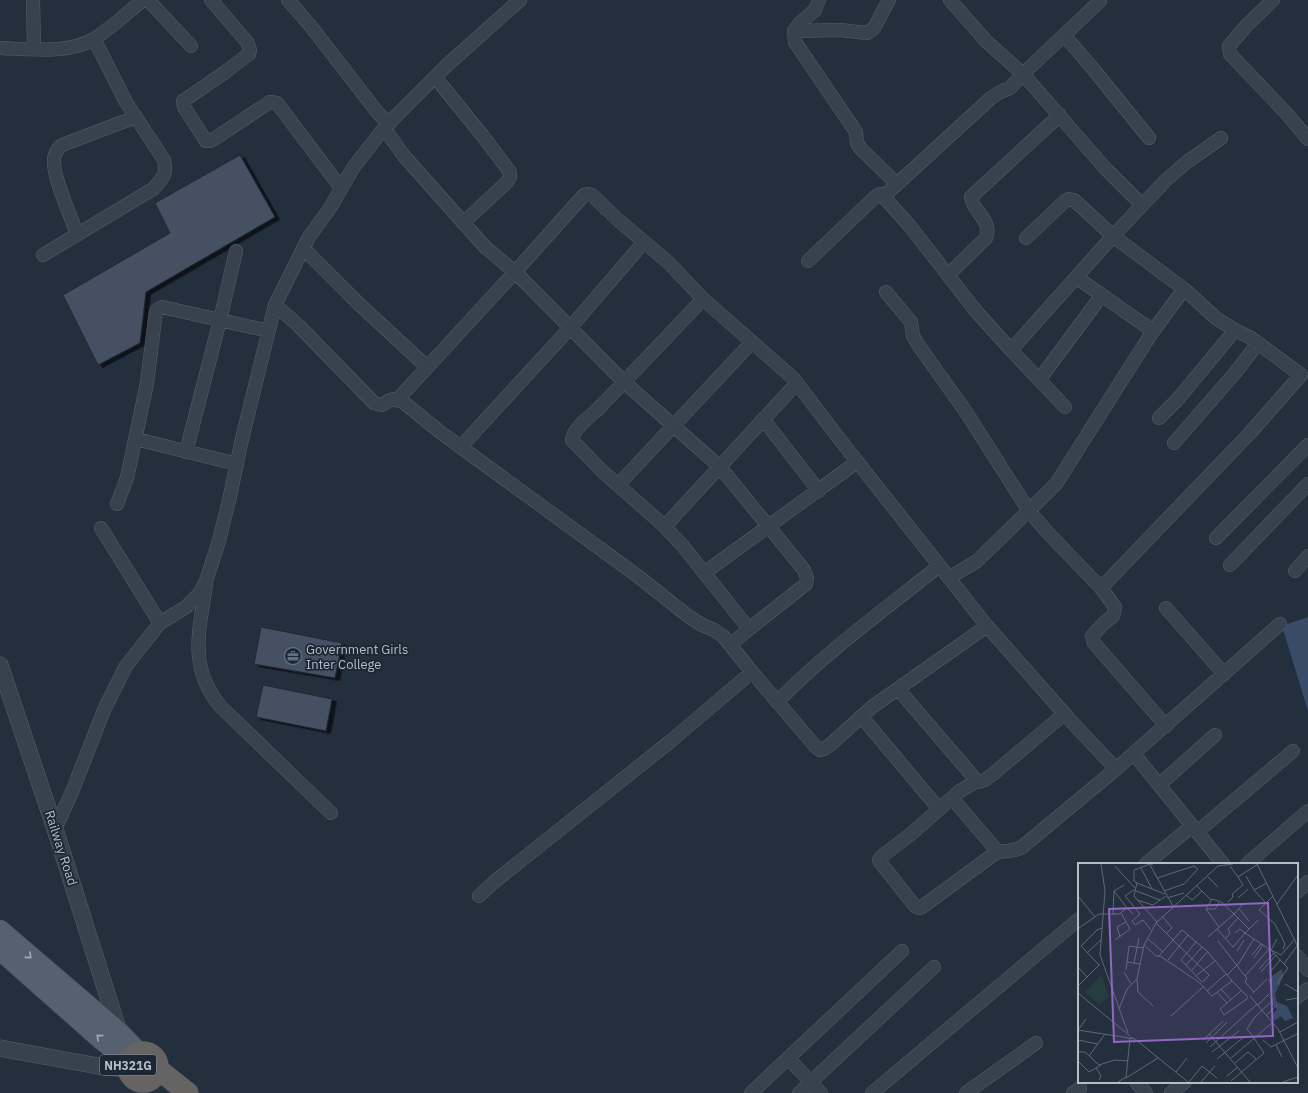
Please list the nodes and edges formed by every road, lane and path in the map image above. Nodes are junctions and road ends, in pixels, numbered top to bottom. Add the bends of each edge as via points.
1 (33, 0) edge
2 (143, 0) edge
3 (148, 0) edge
4 (211, 0) edge
5 (288, 0) edge
6 (520, 0) edge
7 (819, 0) edge
8 (889, 0) edge
9 (950, 0) edge
10 (1273, 0) edge
11 (1100, 1) dead end
12 (794, 31) junction
13 (1065, 36) junction
14 (94, 39) junction
15 (191, 46) dead end
16 (0, 48) edge
17 (34, 49) junction
18 (1023, 74) junction
19 (435, 77) junction
20 (1060, 115) junction
21 (136, 117) junction
22 (387, 126) junction
23 (1149, 138) dead end
24 (1221, 138) dead end
25 (1308, 139) edge
26 (897, 184) junction
27 (341, 188) junction
28 (884, 196) junction
29 (1142, 205) junction
30 (463, 222) junction
31 (77, 234) junction
32 (1113, 236) junction
33 (1026, 238) dead end
34 (644, 242) junction
35 (303, 248) junction
36 (236, 251) dead end
37 (42, 255) dead end
38 (808, 261) dead end
39 (515, 272) junction
40 (948, 275) junction
41 (1076, 277) junction
42 (1184, 289) junction
43 (886, 292) dead end
44 (1102, 295) junction
45 (703, 299) junction
46 (275, 306) junction
47 (220, 320) junction
48 (570, 328) junction
49 (269, 330) junction
50 (1235, 330) junction
51 (1153, 331) junction
52 (752, 342) junction
53 (1258, 343) junction
54 (1011, 350) junction
55 (427, 367) junction
56 (1305, 377) edge
57 (1039, 380) junction
58 (624, 382) junction
59 (796, 383) junction
60 (398, 400) junction
61 (1065, 407) dead end
62 (1159, 418) dead end
63 (763, 419) junction
64 (674, 426) junction
65 (136, 439) junction
66 (467, 440) dead end
67 (1174, 443) dead end
68 (1308, 444) edge
69 (186, 452) junction
70 (857, 462) junction
71 (237, 464) junction
72 (720, 467) junction
73 (1308, 484) edge
74 (618, 485) junction
75 (819, 491) junction
76 (117, 504) dead end
77 (1030, 511) junction
78 (665, 526) junction
79 (769, 527) junction
80 (101, 528) dead end
81 (1216, 538) dead end
82 (1308, 556) edge
83 (939, 566) junction
84 (1230, 566) dead end
85 (1295, 571) dead end
86 (704, 573) junction
87 (949, 578) junction
88 (206, 581) junction
89 (1101, 588) junction
90 (1166, 608) dead end
91 (160, 623) junction
92 (1280, 624) dead end
93 (987, 626) junction
94 (748, 629) junction
95 (730, 645) junction
96 (0, 665) edge
97 (752, 672) junction
98 (1224, 674) junction
99 (898, 689) junction
100 (777, 702) junction
101 (1064, 714) junction
102 (861, 716) junction
103 (1166, 726) junction
104 (1215, 735) dead end
105 (1292, 750) dead end
106 (1134, 754) junction
107 (1116, 769) junction
108 (977, 781) junction
109 (1159, 785) junction
110 (952, 798) junction
111 (939, 809) junction
112 (1308, 811) edge
113 (331, 813) dead end
114 (55, 829) junction
115 (1195, 829) junction
116 (998, 852) junction
117 (1147, 863) edge
118 (1222, 863) edge
119 (1248, 863) edge
120 (1308, 882) edge
121 (1298, 891) edge
122 (478, 896) dead end
123 (1078, 920) edge
124 (0, 930) edge
125 (0, 950) edge
126 (902, 951) dead end
127 (1298, 957) edge
128 (934, 967) dead end
129 (1308, 970) edge
130 (1308, 989) edge
131 (1298, 996) edge
132 (119, 1032) junction
133 (1036, 1042) dead end
134 (0, 1048) edge
135 (788, 1058) junction
136 (141, 1075) edge
137 (811, 1082) junction
138 (1137, 1083) edge
139 (1184, 1083) edge
140 (188, 1093) edge
141 (751, 1093) edge
142 (799, 1093) edge
143 (821, 1093) edge
144 (872, 1093) edge
145 (966, 1093) edge
146 (1146, 1093) edge
147 (1171, 1093) edge

1 - 17 street
2 - 14 street
3 - 15 street
4 - 27 street via 247,42 250,50 249,54 183,101 184,107 206,141 212,141 274,101
5 - 22 street
6 - 19 street
7 - 12 street via 815,10
8 - 12 street via 874,28 867,33 840,30
9 - 18 street via 986,41
10 - 25 street via 1229,46 1230,54
11 - 13 street
12 - 26 street via 795,42 856,132 858,145
13 - 18 street
13 - 23 street
14 - 17 street via 81,45
14 - 21 street
16 - 17 street
18 - 20 street
18 - 26 street via 1010,88 991,98
19 - 22 street
19 - 30 street via 510,172 507,182
20 - 29 street via 1105,168
20 - 40 street via 971,197 988,227 988,232 986,238
21 - 31 street via 164,160 166,169 163,178 153,189
21 - 31 street via 62,145 57,150 54,170
22 - 27 street via 353,168
22 - 30 street via 404,156
24 - 29 street via 1187,162
26 - 28 street
27 - 35 street
28 - 38 street via 878,195 872,199
28 - 40 street
29 - 32 street
30 - 39 street via 485,246
31 - 37 street
32 - 33 street via 1074,200 1069,200
32 - 41 street
32 - 42 street
34 - 39 street via 588,194 584,195
34 - 45 street via 669,263
34 - 48 street
35 - 46 street
35 - 55 street
36 - 47 street
39 - 48 street
39 - 55 street
40 - 54 street
41 - 44 street
41 - 54 street
42 - 50 street via 1217,319
42 - 51 street
43 - 77 street via 911,322 913,336 919,346 966,412
44 - 51 street
44 - 57 street
45 - 52 street
45 - 58 street
46 - 49 street
46 - 60 street via 298,325 374,403 382,405 388,401
47 - 49 street
47 - 65 street via 162,307 156,310 147,383
47 - 69 street
48 - 58 street
48 - 66 street
49 - 71 street
50 - 53 street
50 - 62 street
51 - 77 street via 1056,484
52 - 59 street
52 - 64 street
53 - 56 street
53 - 67 street
54 - 57 street
55 - 60 street
56 - 89 street
57 - 61 street
58 - 64 street
58 - 74 street via 573,435 572,440
59 - 63 street
59 - 70 street
60 - 95 street via 639,577 688,616 723,636
63 - 72 street
63 - 75 street
64 - 72 street
64 - 74 street
65 - 69 street
65 - 76 street via 127,478
68 - 81 street
69 - 71 street
70 - 75 street
70 - 83 street
71 - 88 street via 219,541
72 - 78 street
72 - 79 street
73 - 84 street
74 - 78 street
75 - 79 street
77 - 87 street via 977,561
77 - 89 street
78 - 86 street
79 - 86 street
79 - 94 street via 804,570 806,584
80 - 91 street
82 - 85 street
83 - 87 street
83 - 100 street via 800,678
86 - 94 street
87 - 93 street
88 - 91 street via 200,593 186,606
88 - 113 street via 199,632 200,666 212,696
89 - 103 street via 1115,607 1115,611 1092,636 1094,643
90 - 98 street
91 - 114 street via 126,666 104,710
92 - 98 street
93 - 99 street
93 - 101 street
94 - 95 street
95 - 97 street
96 - 114 street, Railway Road
97 - 100 street
97 - 122 street via 672,740
98 - 103 street
99 - 102 street
99 - 108 street
100 - 102 street via 820,750 831,744
101 - 107 street
101 - 108 street via 993,774 985,780
102 - 111 street
103 - 106 street
104 - 109 street
105 - 115 street
106 - 107 street
106 - 109 street
107 - 116 street via 1022,847
108 - 110 street
109 - 115 street
110 - 111 street
110 - 116 street
111 - 116 street via 879,860 915,906 922,907
112 - 119 street
114 - 132 street, Railway Road
115 - 117 street
115 - 118 street
120 - 121 street
123 - 144 street
124 -> 132 main road
136 -> 125 main road
126 - 135 street
127 - 129 street
128 - 137 street
130 - 131 street
132 - 136 main road
133 - 145 street
134 - 136 street
135 - 137 street
135 - 141 street
136 - 140 highway, NH321G
137 - 142 street
137 - 143 street
138 - 146 street
139 - 147 street

